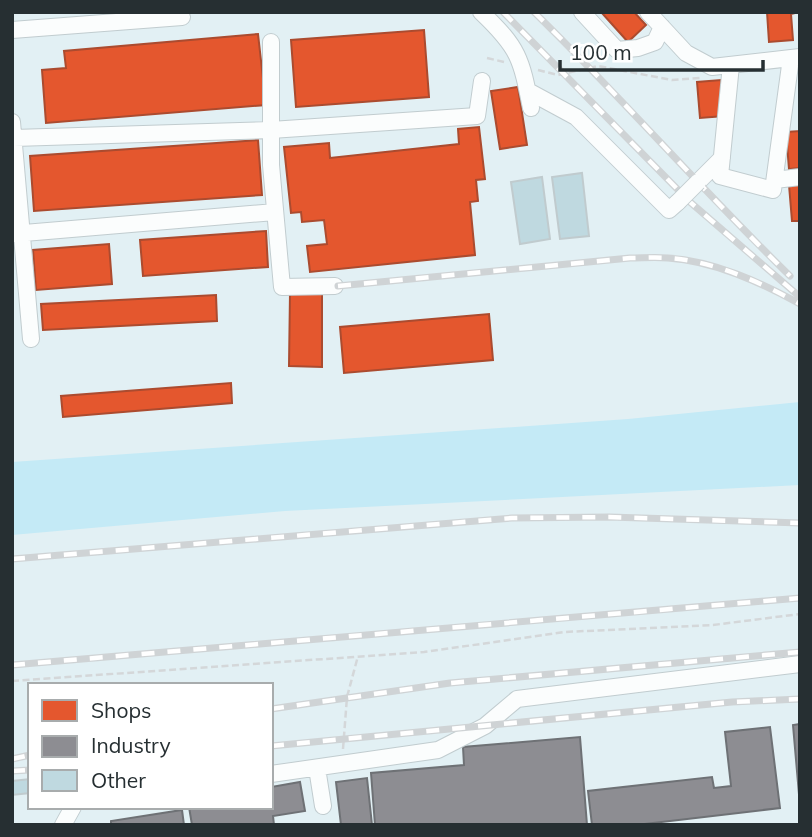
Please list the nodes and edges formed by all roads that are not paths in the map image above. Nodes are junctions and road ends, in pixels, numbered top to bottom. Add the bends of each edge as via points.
1 (481, 12) edge
2 (582, 12) edge
3 (648, 12) edge
4 (132, 16) edge
5 (182, 17) dead end
6 (662, 27) junction
7 (12, 30) edge
8 (271, 42) dead end
9 (795, 58) edge
10 (731, 70) junction
11 (482, 81) dead end
12 (13, 130) edge
13 (271, 130) junction
14 (722, 158) junction
15 (800, 177) edge
16 (775, 180) junction
17 (275, 212) junction
18 (17, 233) edge
19 (335, 286) dead end
20 (31, 339) dead end
21 (800, 664) edge
22 (317, 768) junction
23 (273, 774) edge
24 (323, 806) dead end
25 (72, 809) edge
26 (63, 825) edge

1 - 14 lane, bridge via 507,36 522,66 529,99 576,117 669,211
2 - 6 lane via 617,50 655,42
3 - 6 lane
4 - 5 lane
4 - 7 lane
6 - 10 lane via 686,53 712,67
8 - 13 lane
9 - 10 lane
9 - 16 lane
10 - 14 lane
11 - 13 lane via 477,116
12 - 13 lane
12 - 18 lane
13 - 17 lane
14 - 16 lane via 720,176 773,190
15 - 16 lane
17 - 18 lane
17 - 19 lane via 282,287
18 - 20 lane
21 - 22 lane via 517,699 485,726 438,750
22 - 23 lane
22 - 24 lane
25 - 26 lane

